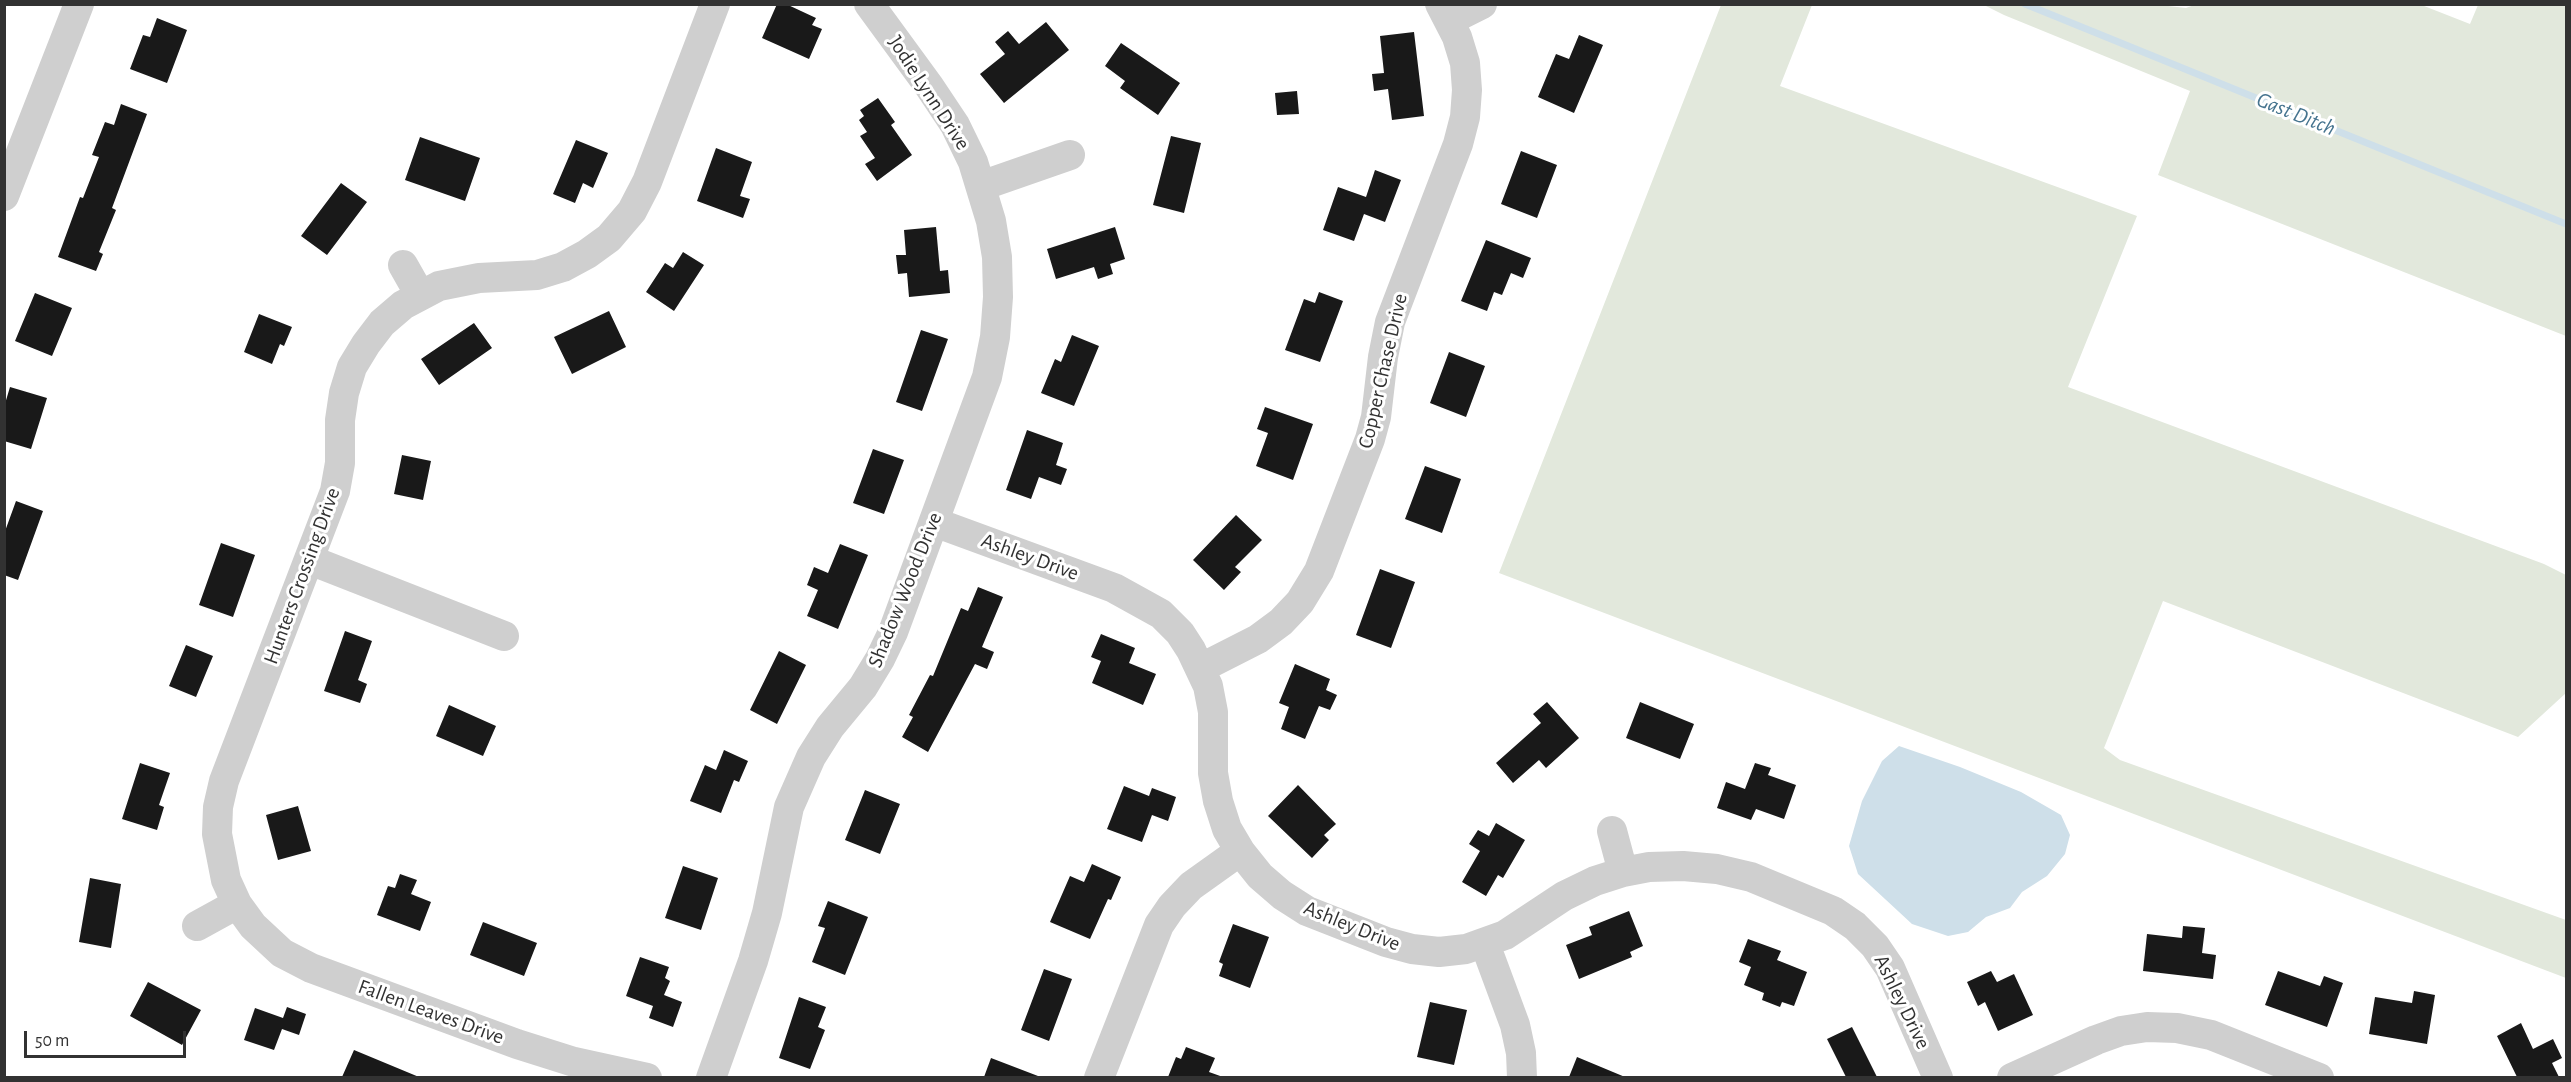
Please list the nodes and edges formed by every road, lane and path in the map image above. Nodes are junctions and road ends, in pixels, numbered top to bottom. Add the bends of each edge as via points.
1 (79, 4) edge
2 (715, 4) edge
3 (869, 4) edge
4 (1482, 4) edge
5 (1445, 12) edge
6 (1070, 155) dead end
7 (981, 186) junction
8 (4, 196) edge
9 (403, 265) dead end
10 (420, 295) junction
11 (934, 522) junction
12 (310, 560) junction
13 (504, 636) dead end
14 (1201, 668) junction
15 (1611, 831) dead end
16 (1240, 851) junction
17 (1623, 872) junction
18 (237, 904) junction
19 (196, 926) dead end
20 (1485, 944) junction
21 (647, 1077) edge
22 (711, 1077) edge
23 (1099, 1077) edge
24 (1522, 1077) edge
25 (1938, 1077) edge
26 (2012, 1077) edge
27 (2319, 1077) edge

1 - 8 street
2 - 10 street, Hunters Crossing Drive via 647,182 632,211 609,238 554,270 524,277 452,282
3 - 7 street, Jodie Lynn Drive via 955,125
4 - 5 street
5 - 14 street, Copper Chase Drive via 1465,63 1465,117 1390,322 1377,417 1370,439 1319,571 1300,602 1258,639
6 - 7 street
7 - 11 street, Shadow Wood Drive via 997,257 995,338 987,377
9 - 10 street
10 - 12 street, Hunters Crossing Drive via 382,322 352,368 341,411 335,491
11 - 14 street, Ashley Drive via 1145,603 1179,633
11 - 22 street, Shadow Wood Drive via 880,659 811,757 789,807 756,952
12 - 13 street
12 - 18 street, Hunters Crossing Drive via 224,781 218,807 220,861
14 - 16 street, Ashley Drive via 1213,712 1213,773 1218,801 1227,829
15 - 17 street
16 - 20 street, Ashley Drive via 1260,876 1307,911 1386,942 1412,950 1439,952
16 - 23 street via 1191,886 1159,925
17 - 20 street, Ashley Drive via 1564,896 1517,929
17 - 25 street, Ashley Drive via 1649,867 1718,869 1751,877 1833,910 1856,926 1890,968
18 - 19 street
18 - 21 street, Fallen Leaves Drive via 272,945 311,968 517,1044 574,1062
20 - 24 street via 1515,1025
26 - 27 street via 2096,1040 2147,1027 2211,1035

